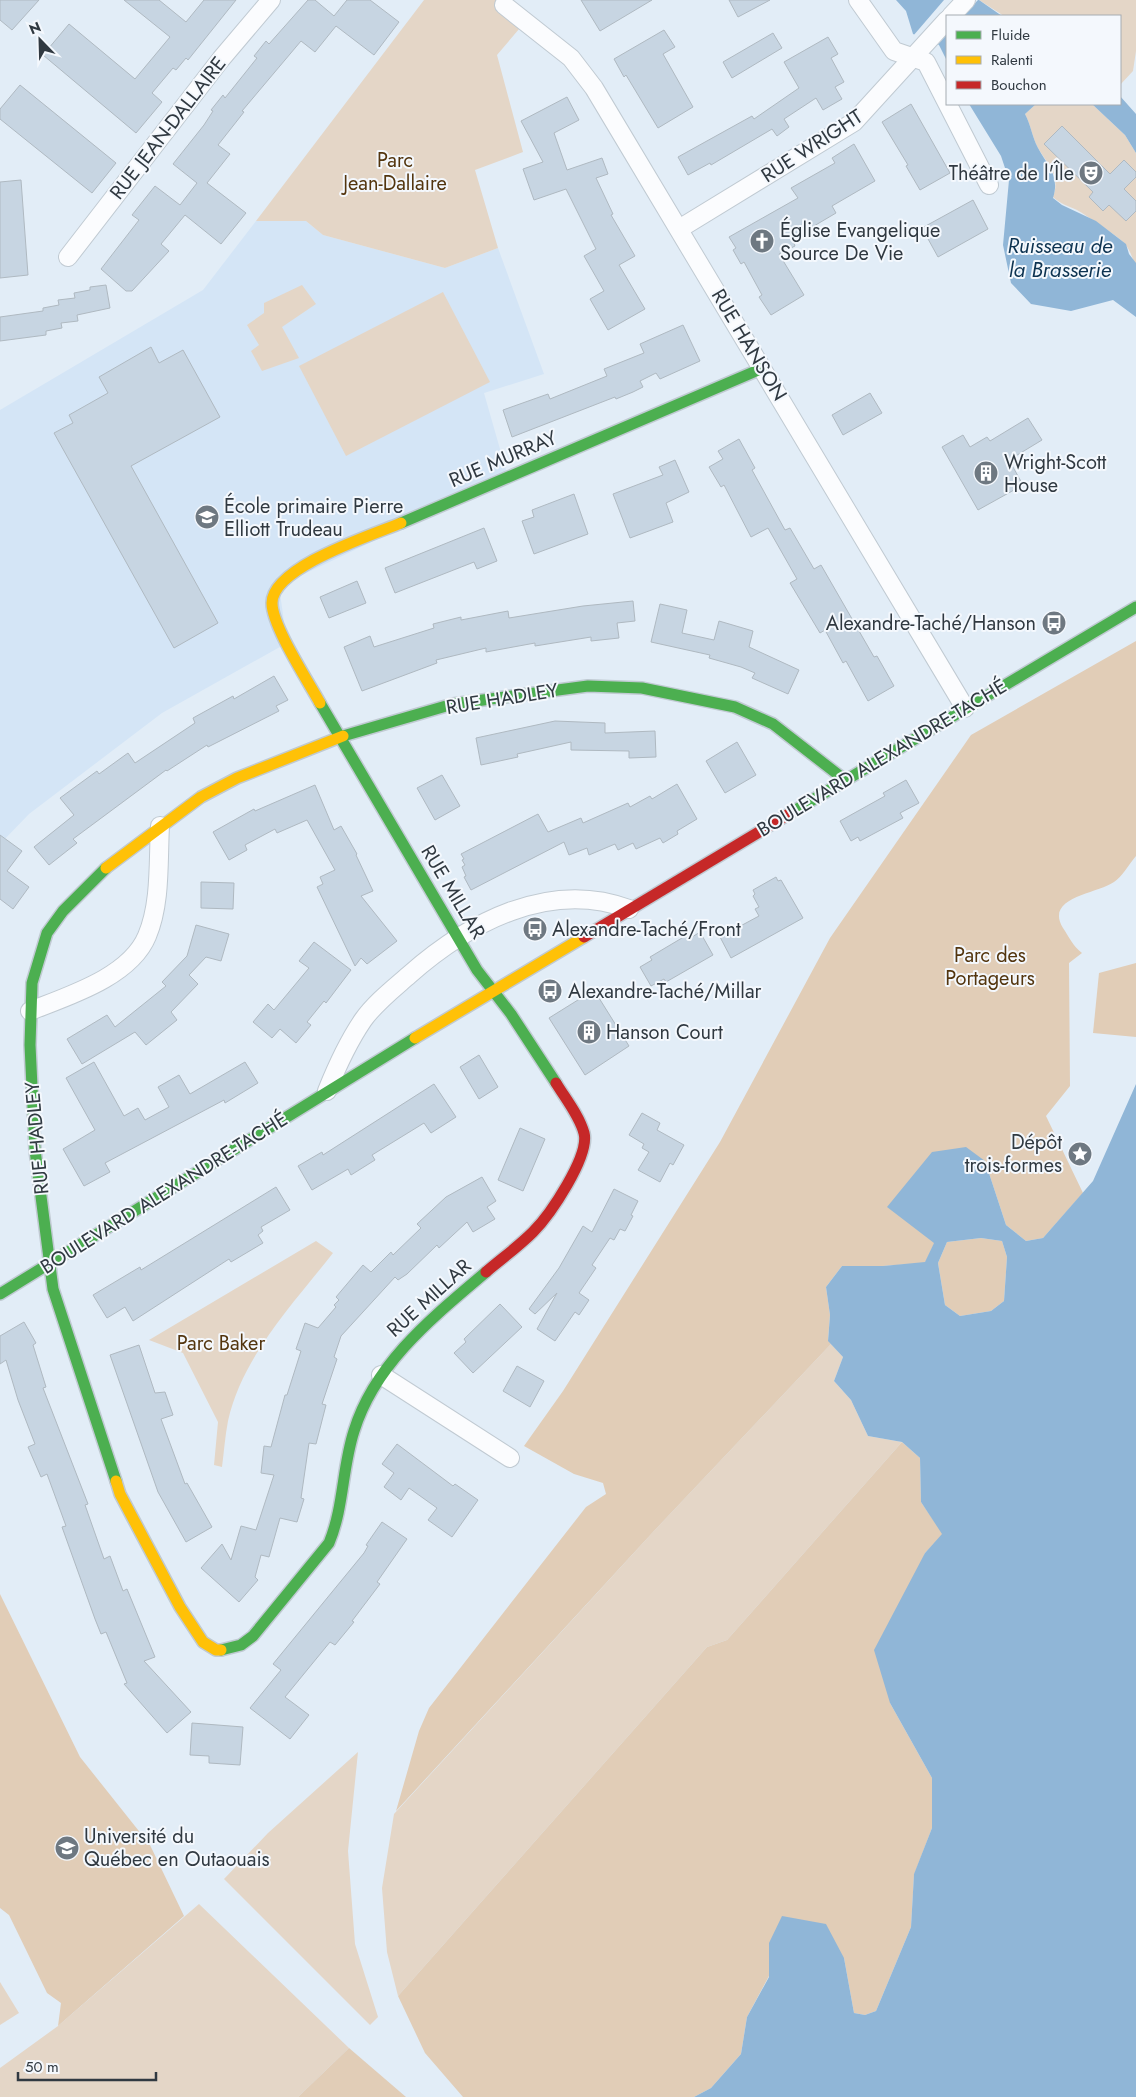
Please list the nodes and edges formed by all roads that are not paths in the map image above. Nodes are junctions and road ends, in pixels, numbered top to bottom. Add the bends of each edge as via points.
1 (271, 0) edge
2 (858, 0) edge
3 (966, 0) edge
4 (504, 5) dead end
5 (952, 15) edge
6 (946, 21) edge
7 (919, 52) junction
8 (946, 101) edge
9 (948, 105) edge
10 (989, 186) dead end
11 (679, 230) junction
12 (68, 257) dead end
13 (763, 368) junction
14 (272, 603) joint
15 (1136, 607) edge
16 (965, 708) junction
17 (341, 738) junction
18 (846, 780) junction
19 (160, 826) junction
20 (629, 909) junction
21 (457, 937) junction
22 (493, 991) junction
23 (30, 1011) junction
24 (327, 1091) junction
25 (50, 1264) junction
26 (0, 1294) edge
27 (381, 1375) junction
28 (510, 1458) dead end

1 - 12 street, RUE JEAN-DALLAIRE via 221,59
2 - 7 street via 894,51
3 - 5 street
4 - 11 street, RUE HANSON via 579,66
6 - 7 street, RUE WRIGHT
7 - 8 street
7 - 11 street, RUE WRIGHT via 854,122
9 - 10 street
11 - 13 street, RUE HANSON
13 - 14 street, RUE MURRAY via 320,556 279,586
13 - 16 street, RUE HANSON
14 - 17 street, RUE MILLAR via 287,643
15 - 16 street, BOULEVARD ALEXANDRE-TACHÉ
16 - 18 street, BOULEVARD ALEXANDRE-TACHÉ
17 - 18 street, RUE HADLEY via 453,704 588,686 642,688 735,707 773,724
17 - 19 street, RUE HADLEY via 237,778 201,797
17 - 21 street, RUE MILLAR
18 - 20 street, BOULEVARD ALEXANDRE-TACHÉ
19 - 23 street, RUE HADLEY via 106,868 63,911 47,933 38,957
19 - 23 street via 155,908 147,938 129,960 106,978
20 - 21 street via 608,901 586,899 541,902 519,908
20 - 22 street, BOULEVARD ALEXANDRE-TACHÉ
21 - 22 street, RUE MILLAR
21 - 24 street via 388,992 364,1018 339,1061
22 - 24 street, BOULEVARD ALEXANDRE-TACHÉ
22 - 27 street, RUE MILLAR via 572,1108 584,1132 584,1150 554,1206 532,1232 434,1317 404,1346
23 - 25 street, RUE HADLEY via 36,1150
24 - 25 street, BOULEVARD ALEXANDRE-TACHÉ
25 - 26 street, BOULEVARD ALEXANDRE-TACHÉ
25 - 27 street, RUE MILLAR via 53,1289 120,1494 196,1633 216,1650 242,1645 253,1636 329,1543 336,1526 357,1419
27 - 28 street

